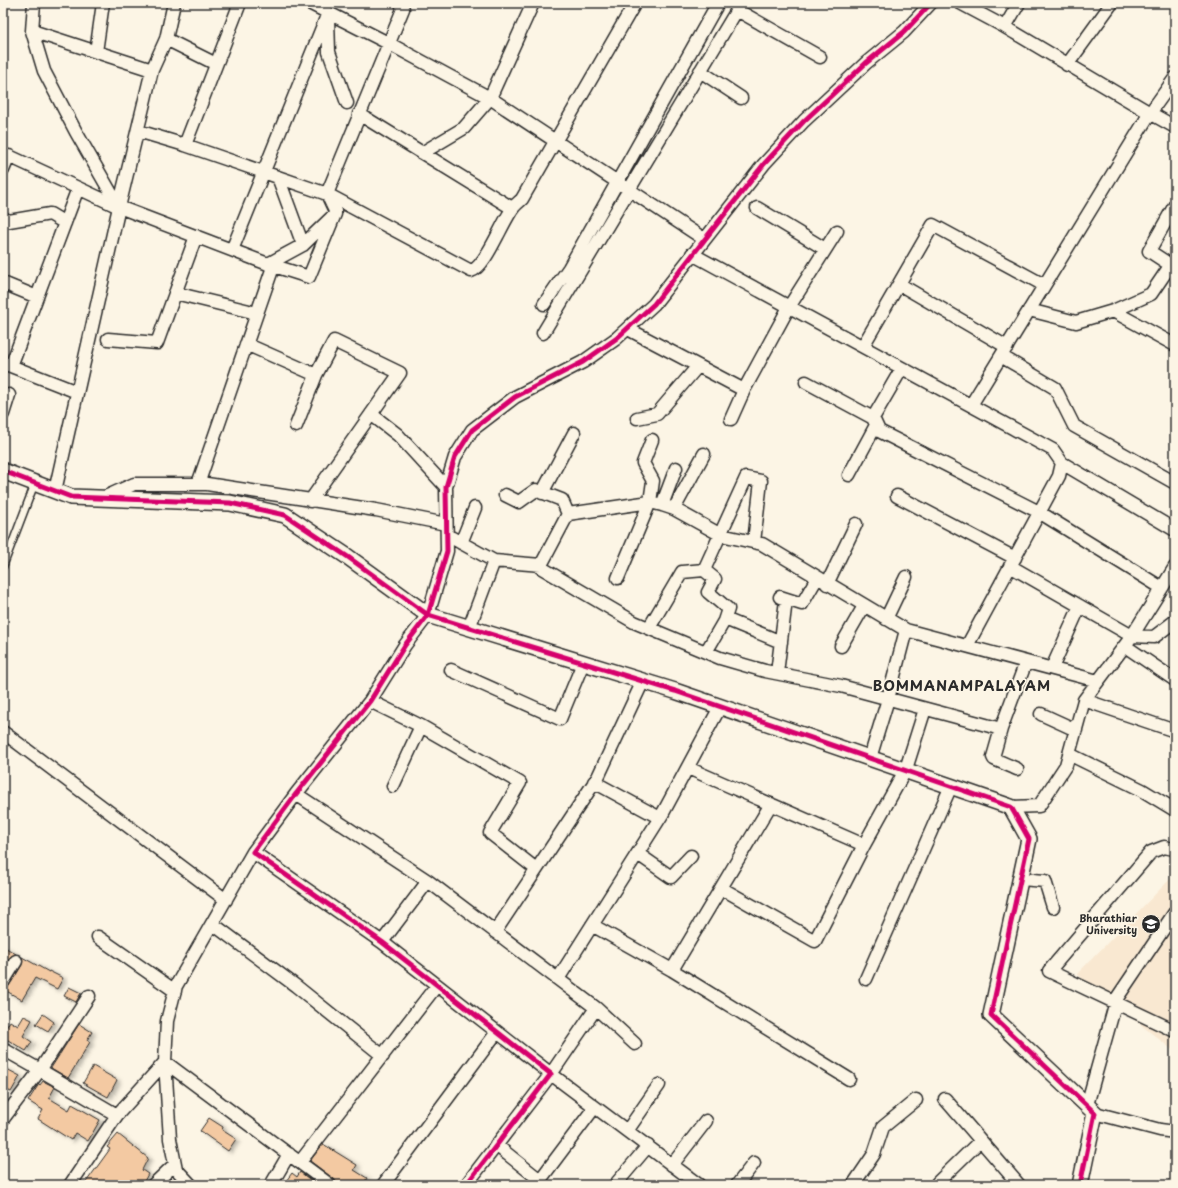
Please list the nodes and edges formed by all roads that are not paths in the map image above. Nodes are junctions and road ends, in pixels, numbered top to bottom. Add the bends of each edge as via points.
1 (34, 3) edge
2 (103, 3) edge
3 (174, 3) edge
4 (240, 3) edge
5 (308, 3) edge
6 (401, 3) edge
7 (533, 3) edge
8 (635, 3) edge
9 (718, 3) edge
10 (931, 3) edge
11 (960, 3) edge
12 (1019, 3) edge
13 (1112, 3) edge
14 (328, 13) junction
15 (1005, 27) junction
16 (32, 31) junction
17 (166, 39) junction
18 (388, 43) junction
19 (96, 52) junction
20 (820, 57) dead end
21 (216, 64) junction
22 (1067, 65) junction
23 (152, 70) junction
24 (700, 71) junction
25 (1175, 78) edge
26 (490, 98) junction
27 (741, 98) dead end
28 (347, 103) dead end
29 (1150, 113) junction
30 (359, 114) junction
31 (1175, 127) edge
32 (138, 131) junction
33 (554, 140) junction
34 (185, 145) junction
35 (422, 153) junction
36 (6, 155) edge
37 (3, 170) edge
38 (264, 172) junction
39 (278, 177) junction
40 (618, 183) junction
41 (78, 188) junction
42 (629, 190) junction
43 (327, 194) junction
44 (1175, 205) edge
45 (119, 207) junction
46 (512, 208) junction
47 (757, 208) dead end
48 (335, 214) junction
49 (3, 218) edge
50 (65, 222) junction
51 (837, 231) dead end
52 (196, 236) junction
53 (704, 239) junction
54 (303, 245) junction
55 (825, 249) junction
56 (232, 250) junction
57 (692, 254) junction
58 (268, 264) junction
59 (1173, 267) edge
60 (3, 283) edge
61 (899, 284) junction
62 (1044, 285) junction
63 (175, 293) junction
64 (37, 297) junction
65 (544, 304) dead end
66 (789, 306) junction
67 (1029, 310) junction
68 (1113, 311) junction
69 (257, 314) junction
70 (628, 329) junction
71 (543, 333) dead end
72 (108, 338) dead end
73 (246, 344) junction
74 (1175, 345) edge
75 (863, 346) junction
76 (1004, 351) junction
77 (7, 364) edge
78 (698, 366) junction
79 (902, 368) junction
80 (316, 375) junction
81 (806, 382) dead end
82 (744, 390) junction
83 (77, 392) junction
84 (9, 395) dead end
85 (971, 405) junction
86 (3, 414) edge
87 (371, 414) junction
88 (637, 418) dead end
89 (732, 419) dead end
90 (875, 422) junction
91 (296, 426) dead end
92 (574, 433) dead end
93 (652, 440) dead end
94 (704, 454) dead end
95 (1062, 463) junction
96 (676, 468) dead end
97 (3, 471) edge
98 (849, 475) dead end
99 (35, 483) junction
100 (198, 484) junction
101 (1175, 484) edge
102 (446, 487) junction
103 (55, 491) junction
104 (542, 493) junction
105 (505, 495) dead end
106 (897, 496) dead end
107 (102, 498) junction
108 (310, 501) junction
109 (650, 502) junction
110 (662, 505) junction
111 (475, 508) dead end
112 (674, 509) junction
113 (1040, 512) junction
114 (568, 514) junction
115 (856, 524) dead end
116 (447, 530) junction
117 (1175, 530) edge
118 (721, 535) junction
119 (754, 542) junction
120 (461, 543) junction
121 (494, 561) junction
122 (1012, 562) junction
123 (541, 565) junction
124 (3, 567) edge
125 (1175, 567) edge
126 (704, 570) junction
127 (906, 577) dead end
128 (618, 578) dead end
129 (822, 581) junction
130 (1162, 588) junction
131 (864, 606) junction
132 (1080, 606) junction
133 (428, 615) junction
134 (725, 619) junction
135 (886, 619) junction
136 (1175, 621) edge
137 (470, 628) junction
138 (649, 628) junction
139 (906, 630) junction
140 (1132, 636) junction
141 (781, 642) junction
142 (841, 646) dead end
143 (967, 646) junction
144 (1125, 646) junction
145 (706, 652) junction
146 (1026, 662) junction
147 (583, 663) junction
148 (1052, 668) junction
149 (451, 670) dead end
150 (777, 673) junction
151 (1098, 680) junction
152 (1175, 680) edge
153 (643, 682) junction
154 (888, 699) junction
155 (1084, 700) junction
156 (370, 701) junction
157 (720, 707) junction
158 (925, 709) junction
159 (1041, 714) dead end
160 (421, 726) junction
161 (1001, 729) junction
162 (1076, 730) junction
163 (1175, 731) edge
164 (3, 732) edge
165 (1069, 754) junction
166 (870, 758) junction
167 (688, 768) junction
168 (1017, 769) dead end
169 (906, 770) junction
170 (594, 782) junction
171 (393, 786) dead end
172 (951, 786) junction
173 (296, 794) junction
174 (771, 804) junction
175 (1011, 807) junction
176 (1175, 810) edge
177 (660, 818) junction
178 (864, 845) junction
179 (1174, 849) edge
180 (253, 852) junction
181 (638, 854) junction
182 (691, 856) dead end
183 (536, 869) junction
184 (1021, 879) junction
185 (428, 881) junction
186 (721, 888) junction
187 (226, 900) junction
188 (1053, 907) dead end
189 (1175, 912) edge
190 (213, 924) junction
191 (592, 926) junction
192 (495, 932) junction
193 (98, 937) dead end
194 (382, 942) junction
195 (16, 961) dead end
196 (672, 970) junction
197 (558, 979) junction
198 (866, 979) dead end
199 (3, 982) edge
200 (437, 985) junction
201 (175, 991) junction
202 (90, 996) dead end
203 (1115, 1003) junction
204 (596, 1008) junction
205 (1175, 1031) edge
206 (497, 1032) junction
207 (635, 1044) dead end
208 (3, 1049) edge
209 (383, 1056) junction
210 (165, 1062) junction
211 (40, 1070) junction
212 (551, 1074) junction
213 (849, 1078) dead end
214 (659, 1085) dead end
215 (945, 1099) dead end
216 (916, 1100) dead end
217 (594, 1108) junction
218 (1091, 1109) junction
219 (117, 1115) junction
220 (3, 1119) edge
221 (706, 1121) dead end
222 (1174, 1128) edge
223 (627, 1131) junction
224 (980, 1140) junction
225 (496, 1145) junction
226 (648, 1146) junction
227 (289, 1154) junction
228 (300, 1162) junction
229 (754, 1163) dead end
230 (175, 1164) junction
231 (672, 1165) junction
232 (538, 1183) edge
233 (937, 1183) dead end
234 (697, 1184) edge
235 (70, 1185) edge
236 (153, 1185) edge
237 (191, 1185) edge
238 (271, 1185) edge
239 (330, 1185) edge
240 (383, 1185) edge
241 (466, 1185) edge
242 (616, 1185) edge
243 (737, 1185) edge
244 (853, 1185) edge
245 (1019, 1185) edge
246 (1080, 1185) edge

1 - 16 street
2 - 19 street
3 - 17 street
4 - 21 street
5 - 14 street
6 - 18 street via 403,9
7 - 26 street
8 - 33 street
9 - 40 street
10 - 53 street via 904,32 866,63 804,121 764,164
11 - 15 street
12 - 15 street
13 - 22 street
14 - 18 street
14 - 28 street via 329,52
14 - 38 street
15 - 22 street
16 - 19 street
16 - 45 street via 44,71
17 - 21 street
17 - 23 street
18 - 26 street
18 - 30 street
19 - 23 street
20 - 24 street via 737,10
21 - 34 street
22 - 29 street
23 - 32 street
24 - 27 street
24 - 42 street
25 - 29 street
26 - 33 street
26 - 35 street via 464,128
29 - 31 street
29 - 62 street
30 - 35 street
30 - 43 street
32 - 34 street
32 - 45 street
33 - 40 street
33 - 46 street via 522,199
34 - 38 street
35 - 46 street
36 - 37 street
36 - 41 street
38 - 39 street
38 - 56 street
39 - 43 street
39 - 54 street
40 - 42 street
40 - 65 street via 569,268
41 - 45 street
41 - 50 street
42 - 53 street
42 - 71 street
43 - 46 street via 471,271 475,270 482,260
43 - 48 street
44 - 59 street via 1149,251
45 - 52 street
45 - 83 street
47 - 55 street
48 - 54 street
48 - 58 street via 309,277
49 - 50 street via 9,221 50,214
50 - 64 street
51 - 55 street
52 - 56 street
52 - 63 street
53 - 57 street
54 - 58 street
55 - 66 street
56 - 58 street
57 - 66 street
57 - 70 street via 654,304
58 - 69 street via 273,267
59 - 68 street via 1151,294
60 - 64 street
61 - 62 street via 933,225
61 - 75 street
61 - 76 street
62 - 67 street
63 - 69 street
63 - 72 street via 157,343
64 - 77 street
66 - 75 street
66 - 82 street
67 - 68 street via 1076,322
67 - 76 street
68 - 74 street
69 - 73 street
70 - 78 street
70 - 102 street via 583,362 515,397 472,430 455,457
73 - 80 street
73 - 100 street
75 - 79 street
76 - 85 street
76 - 101 street via 1055,388 1074,426
77 - 83 street
78 - 82 street
78 - 88 street via 657,414
79 - 85 street
79 - 90 street
80 - 87 street via 334,341 400,373
80 - 91 street
81 - 90 street
82 - 89 street
83 - 103 street
84 - 86 street
85 - 95 street via 1053,450
87 - 102 street via 398,435
87 - 108 street
90 - 98 street
90 - 113 street via 879,431
92 - 104 street
93 - 109 street via 643,462 654,480
94 - 112 street
95 - 113 street via 1059,476
95 - 117 street
96 - 110 street
97 - 99 street
99 - 103 street
99 - 124 lane
100 - 107 street via 134,484
100 - 108 street
102 - 116 street
103 - 107 street via 71,497
104 - 105 street via 536,490 519,502
104 - 114 street via 562,500
106 - 122 street
107 - 133 street via 230,503 285,516 348,557
108 - 116 street via 376,510
109 - 110 street
109 - 114 street
109 - 128 street
110 - 112 street
111 - 120 street
112 - 118 street
113 - 122 street
113 - 130 street
114 - 123 street
115 - 129 street
116 - 120 street
116 - 133 street via 447,551
118 - 119 street
118 - 119 street via 746,478 761,481
118 - 126 street
119 - 129 street via 762,544
120 - 121 street
121 - 123 street
121 - 137 street
122 - 132 street
122 - 143 street
123 - 138 street via 540,567 627,618
125 - 130 street
126 - 134 street via 715,579 708,592 728,609
126 - 138 street via 682,572
127 - 135 street
129 - 131 street
129 - 141 street via 802,604 783,599
130 - 140 street
131 - 135 street
131 - 142 street
132 - 140 street
132 - 148 street
133 - 137 street
133 - 156 street via 405,645
134 - 141 street
134 - 145 street
135 - 139 street
136 - 140 street via 1154,637
137 - 147 street
138 - 145 street
139 - 143 street
139 - 154 street
140 - 144 street
141 - 150 street
143 - 146 street
144 - 151 street
144 - 152 street
145 - 150 street
146 - 148 street
146 - 161 street
147 - 149 street via 560,719
147 - 153 street
148 - 151 street
150 - 154 street
151 - 155 street
153 - 157 street
153 - 170 street
154 - 158 street
154 - 166 street
155 - 162 street
155 - 163 street
156 - 160 street
156 - 173 street
157 - 166 street
157 - 167 street
158 - 161 street
158 - 169 street
159 - 162 street
160 - 171 street
160 - 183 street via 520,783 490,833
161 - 168 street via 994,760
162 - 165 street
164 - 187 street
165 - 175 street via 1066,765 1039,806
165 - 176 street via 1142,790
166 - 169 street
167 - 174 street
167 - 177 street
169 - 172 street
169 - 178 street
170 - 177 street
170 - 183 street
172 - 175 street
172 - 198 street
173 - 180 street
173 - 185 street
174 - 178 street
174 - 186 street
175 - 184 street via 1029,839
177 - 181 street
178 - 186 street via 815,941
179 - 203 street via 1164,847 1151,852 1049,971
180 - 187 street
180 - 194 street
181 - 182 street via 671,877
181 - 191 street
183 - 192 street
184 - 188 street via 1045,881
184 - 218 street via 992,1015
185 - 192 street
185 - 194 street
186 - 196 street
187 - 190 street
189 - 203 street
190 - 201 street
190 - 209 street
191 - 196 street
191 - 197 street
192 - 197 street
193 - 201 street
194 - 200 street
195 - 199 street
196 - 213 street
197 - 204 street
200 - 206 street
200 - 209 street
201 - 210 street via 167,1021
202 - 211 street
203 - 205 street
203 - 218 street
204 - 207 street
204 - 212 street
206 - 212 street
206 - 240 street
208 - 211 street
209 - 228 street
210 - 219 street
210 - 227 street
210 - 230 street via 170,1139
211 - 219 street
211 - 220 street
212 - 217 street
212 - 225 street
214 - 223 street
215 - 224 street
216 - 244 street via 883,1127 874,1154
217 - 223 street
217 - 232 street
218 - 222 street via 1160,1130
218 - 246 street
219 - 235 street
221 - 231 street
223 - 226 street
224 - 233 street
224 - 245 street
225 - 232 street
225 - 241 street
226 - 231 street
226 - 242 street
227 - 228 street
227 - 238 street
228 - 239 street
229 - 243 street
230 - 236 street
230 - 237 street via 176,1169
231 - 234 street

